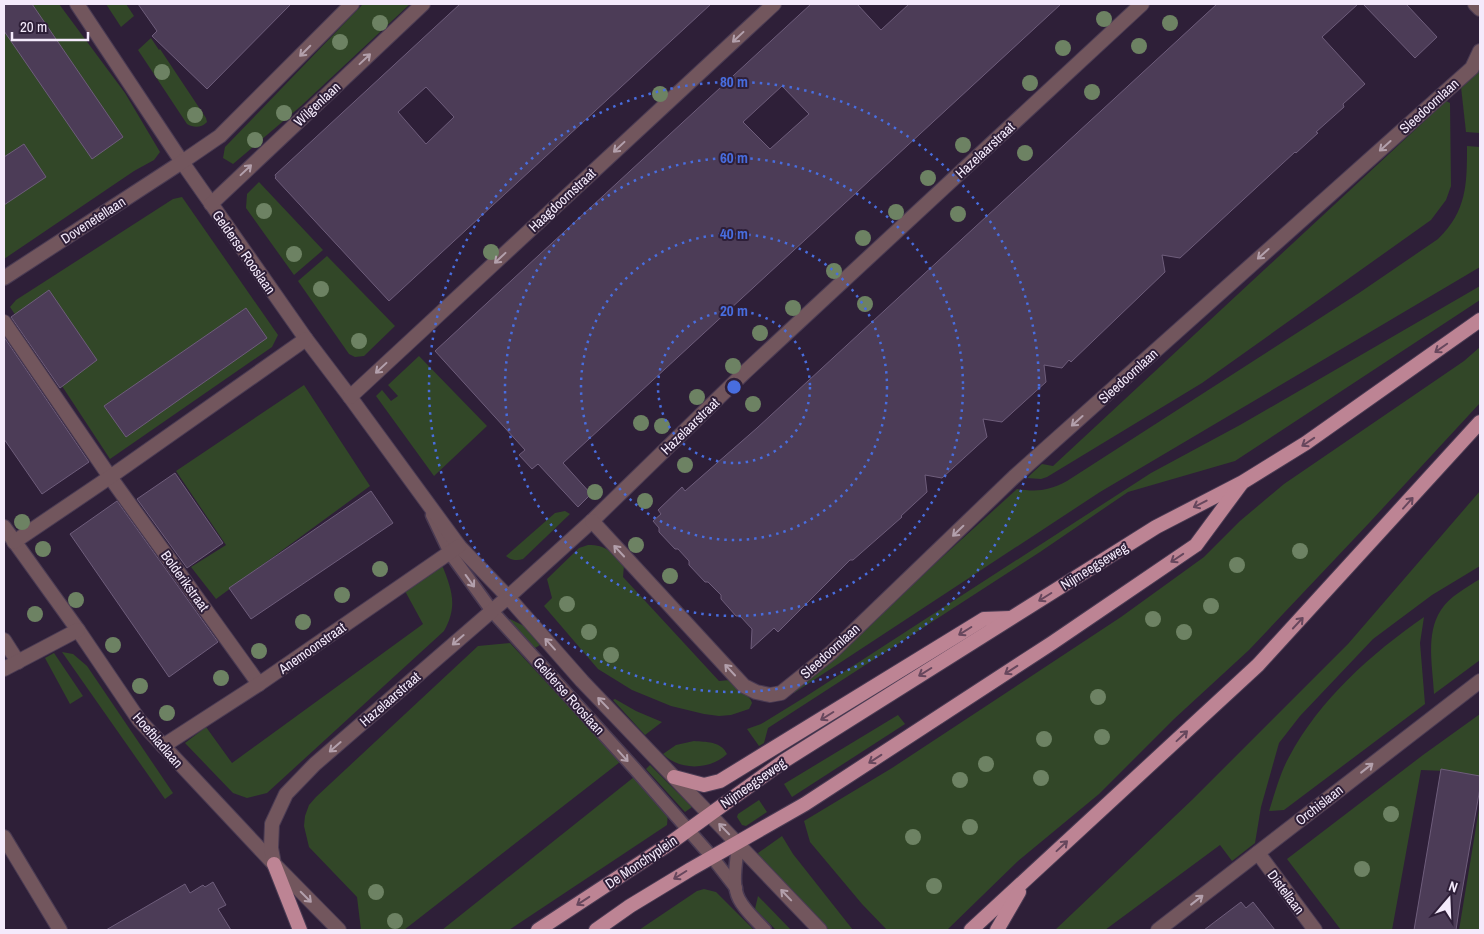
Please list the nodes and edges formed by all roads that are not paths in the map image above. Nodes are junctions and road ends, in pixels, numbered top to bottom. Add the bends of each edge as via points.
1 (77, 4) edge
2 (352, 4) edge
3 (423, 4) edge
4 (774, 4) edge
5 (1142, 4) edge
6 (1475, 4) edge
7 (1480, 9) edge
8 (1480, 51) edge
9 (182, 162) junction
10 (211, 204) junction
11 (4, 278) edge
12 (1480, 320) edge
13 (4, 322) edge
14 (306, 339) junction
15 (350, 397) junction
16 (1480, 422) edge
17 (110, 477) junction
18 (1243, 482) junction
19 (592, 521) junction
20 (4, 528) edge
21 (14, 542) junction
22 (455, 550) junction
23 (508, 597) junction
24 (492, 611) junction
25 (1011, 618) junction
26 (78, 630) junction
27 (4, 640) edge
28 (18, 662) junction
29 (4, 670) edge
30 (1480, 681) edge
31 (259, 684) junction
32 (163, 746) junction
33 (674, 777) junction
34 (710, 814) junction
35 (688, 830) junction
36 (4, 837) edge
37 (738, 843) junction
38 (1258, 854) junction
39 (712, 857) junction
40 (274, 864) junction
41 (1026, 880) junction
42 (736, 888) junction
43 (60, 930) edge
44 (300, 930) edge
45 (339, 930) edge
46 (538, 930) edge
47 (596, 930) edge
48 (765, 930) edge
49 (820, 930) edge
50 (971, 930) edge
51 (997, 930) edge
52 (1158, 930) edge
53 (1315, 930) edge

1 - 9 street, Gelderse Rooslaan
2 -> 9 street via 220,136
10 -> 3 street, Wilgenlaan
4 -> 15 street, Haagdoornstraat
5 - 19 street, Hazelaarstraat via 745,372
6 - 7 street
8 -> 19 street, Sleedoornlaan via 1472,68 1014,477 832,652 781,693 770,695 744,686
9 - 10 street, Gelderse Rooslaan
9 - 11 street, Dovenetellaan
10 - 14 street, Gelderse Rooslaan
12 -> 18 main road, Nijmeegseweg via 1306,444
13 - 17 street, Bolderikstraat
14 - 15 street, Gelderse Rooslaan
14 - 17 street
15 - 22 street, Gelderse Rooslaan via 421,493
41 -> 16 main road via 1258,665
17 - 21 street
17 - 31 street, Bolderikstraat
18 -> 25 main road, Nijmeegseweg via 1156,527
18 -> 37 main road via 1196,545 806,804
19 - 23 street, Hazelaarstraat
20 - 21 street, Hoefbladlaan
21 - 26 street, Hoefbladlaan
22 - 23 street, Gelderse Rooslaan
22 -> 24 lane, Gelderse Rooslaan
22 - 31 street, Anemoonstraat
23 - 24 street, Hazelaarstraat
33 -> 23 street, Gelderse Rooslaan via 582,681
24 -> 35 lane, Gelderse Rooslaan
24 -> 40 street, Hazelaarstraat via 315,764 286,794 272,824
25 -> 33 main road via 984,619 720,781 704,785
25 -> 34 main road, Nijmeegseweg via 784,762
26 - 28 street
26 - 32 street, Hoefbladlaan via 139,720
27 - 28 street
28 - 29 street
38 -> 30 street, Orchislaan
31 - 32 street, Anemoonstraat
32 - 40 street, Hoefbladlaan
33 - 34 street, Gelderse Rooslaan
34 - 35 main road, De Monchyplein
37 -> 34 street
35 - 39 lane, Gelderse Rooslaan
35 -> 46 main road, De Monchyplein
36 - 43 street
37 - 39 main road
37 - 42 lane
49 -> 37 street
52 -> 38 street, Orchislaan
38 - 53 street, Distellaan
39 - 42 lane, Gelderse Rooslaan
39 -> 47 main road
40 - 44 main road
40 -> 45 street, Hoefbladlaan
41 - 50 main road
41 - 51 main road
42 - 48 lane via 739,899

